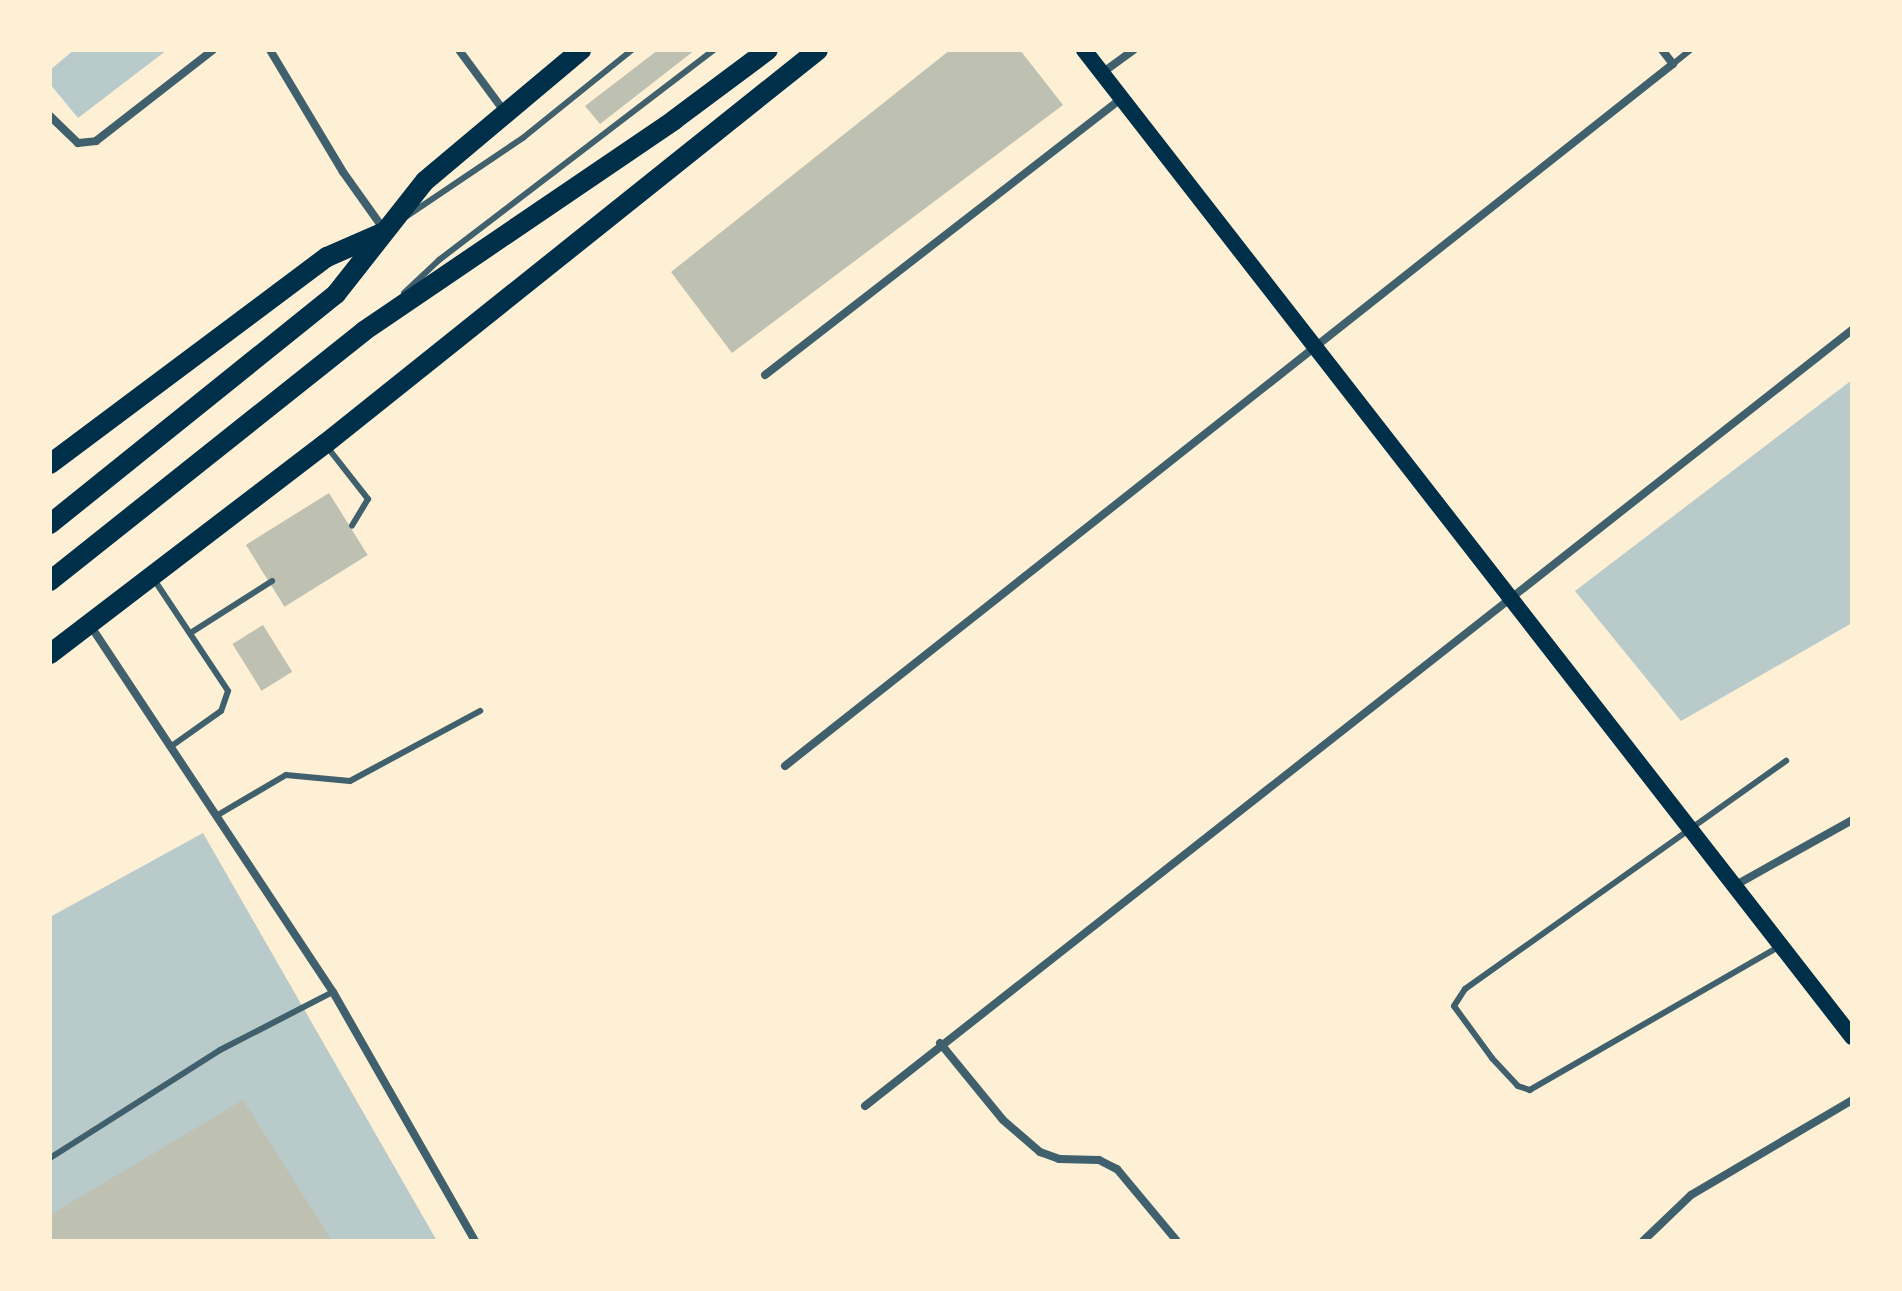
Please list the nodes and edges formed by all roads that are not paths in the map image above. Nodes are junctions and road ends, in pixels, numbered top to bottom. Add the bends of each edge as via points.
1 (213, 50) edge
2 (270, 50) edge
3 (459, 50) edge
4 (581, 50) edge
5 (632, 50) edge
6 (714, 50) edge
7 (768, 50) edge
8 (818, 50) edge
9 (1084, 50) edge
10 (1134, 50) edge
11 (1662, 50) edge
12 (1690, 50) edge
13 (1673, 64) junction
14 (1102, 73) junction
15 (1122, 98) junction
16 (504, 111) junction
17 (50, 116) edge
18 (385, 231) junction
19 (1852, 330) edge
20 (364, 331) junction
21 (1313, 345) junction
22 (765, 375) dead end
23 (325, 444) junction
24 (50, 464) edge
25 (50, 524) edge
26 (352, 526) dead end
27 (151, 576) junction
28 (50, 581) edge
29 (272, 581) dead end
30 (1508, 597) junction
31 (90, 624) junction
32 (192, 632) junction
33 (50, 654) edge
34 (480, 711) dead end
35 (173, 745) junction
36 (1786, 761) dead end
37 (785, 766) dead end
38 (216, 816) junction
39 (1852, 820) edge
40 (1690, 832) junction
41 (1733, 887) junction
42 (1780, 946) junction
43 (333, 992) junction
44 (1852, 1037) edge
45 (940, 1043) junction
46 (1852, 1100) edge
47 (865, 1106) dead end
48 (50, 1158) edge
49 (475, 1241) edge
50 (1177, 1241) edge
51 (1643, 1241) edge

1 - 17 street via 96,141 78,143
2 - 18 street
3 - 16 street
4 - 16 main road
5 - 18 lane via 524,137
6 - 20 lane via 439,260
7 - 20 main road
8 - 23 main road
9 - 14 main road
10 - 14 street
11 - 13 street
12 - 13 lane
13 - 21 street
14 - 15 main road
15 - 21 main road
15 - 22 street
16 - 18 main road via 425,181
18 - 24 main road via 327,257
18 - 25 main road via 336,294
19 - 30 street
20 - 28 main road
21 - 30 main road
21 - 37 street
23 - 26 lane via 368,499
23 - 27 main road
27 - 31 main road
27 - 32 lane
29 - 32 lane
30 - 40 main road
30 - 45 street
31 - 33 main road
31 - 35 street
32 - 35 lane via 228,691 221,711
34 - 38 lane via 350,781 286,775
35 - 38 street
36 - 40 lane
38 - 43 street
39 - 41 street
40 - 41 main road
40 - 42 lane via 1465,989 1454,1006 1465,1025 1518,1086 1530,1090
41 - 42 main road
42 - 44 main road
43 - 48 lane via 220,1050
43 - 49 street
45 - 47 street
45 - 50 street via 1003,1120 1040,1152 1059,1159 1099,1160 1117,1169
46 - 51 street via 1691,1195

